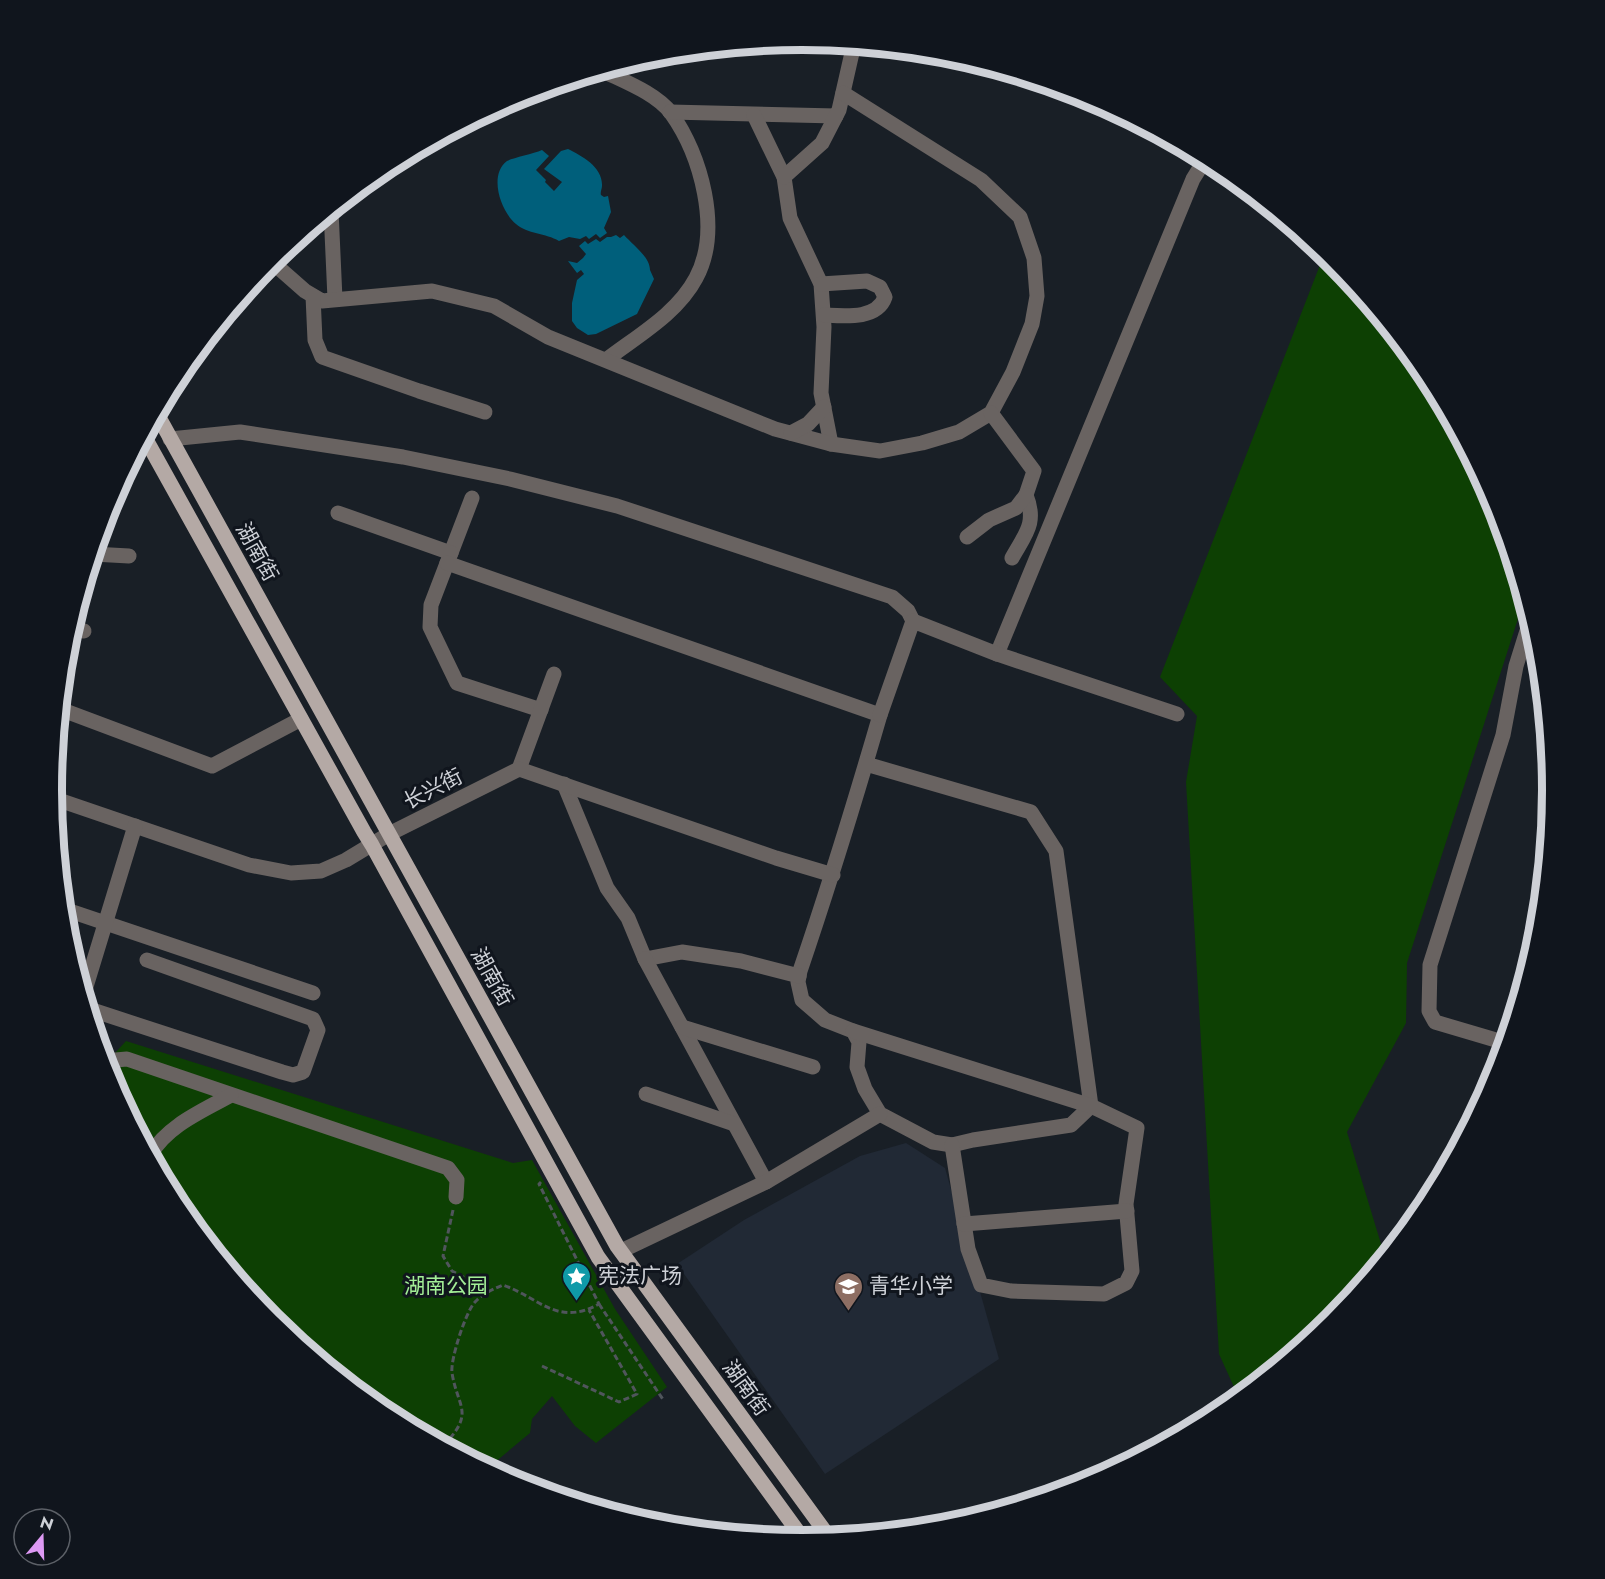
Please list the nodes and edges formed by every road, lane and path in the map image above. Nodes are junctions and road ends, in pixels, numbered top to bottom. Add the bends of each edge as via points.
1 (852, 51) edge
2 (612, 75) edge
3 (843, 93) junction
4 (670, 112) junction
5 (754, 115) junction
6 (836, 116) junction
7 (1201, 166) edge
8 (784, 177) junction
9 (331, 219) edge
10 (279, 266) edge
11 (821, 284) junction
12 (313, 296) junction
13 (335, 299) junction
14 (824, 315) junction
15 (606, 360) junction
16 (824, 407) junction
17 (485, 412) dead end
18 (991, 413) junction
19 (160, 422) edge
20 (791, 433) junction
21 (170, 439) junction
22 (149, 444) edge
23 (831, 444) junction
24 (1026, 495) junction
25 (472, 498) dead end
26 (338, 513) dead end
27 (967, 537) dead end
28 (101, 554) edge
29 (129, 556) dead end
30 (449, 558) junction
31 (1012, 558) dead end
32 (913, 621) junction
33 (1526, 635) edge
34 (997, 654) junction
35 (554, 674) dead end
36 (541, 710) junction
37 (67, 712) edge
38 (1177, 714) dead end
39 (880, 715) junction
40 (301, 720) junction
41 (866, 764) junction
42 (519, 769) junction
43 (564, 784) junction
44 (62, 801) edge
45 (135, 826) junction
46 (389, 834) junction
47 (372, 845) junction
48 (833, 875) junction
49 (73, 912) edge
50 (104, 922) junction
51 (645, 959) junction
52 (147, 960) dead end
53 (799, 976) junction
54 (88, 980) edge
55 (313, 993) dead end
56 (97, 1012) edge
57 (682, 1027) junction
58 (853, 1031) junction
59 (1498, 1041) edge
60 (114, 1060) edge
61 (813, 1067) dead end
62 (646, 1094) dead end
63 (231, 1095) junction
64 (1090, 1106) junction
65 (880, 1114) junction
66 (734, 1124) junction
67 (952, 1145) junction
68 (155, 1147) edge
69 (550, 1169) junction
70 (766, 1182) junction
71 (456, 1197) joint
72 (1127, 1211) junction
73 (964, 1224) junction
74 (621, 1251) junction
75 (490, 1291) junction
76 (600, 1304) junction
77 (589, 1310) junction
78 (542, 1366) dead end
79 (664, 1401) dead end
80 (450, 1439) edge
81 (823, 1529) edge
82 (797, 1530) edge

1 - 3 street
2 - 4 street via 645,92
3 - 6 street
3 - 18 street via 981,180 1020,217 1034,258 1037,296 1032,324
4 - 5 street
4 - 15 street via 694,157 704,192 709,227 706,255 677,305
5 - 6 street
5 - 8 street
6 - 8 street via 822,143
7 - 34 street
8 - 11 street via 790,218
9 - 13 street
10 - 12 street
11 - 14 street
11 - 14 street via 867,281 880,287 885,297 882,305 871,313
12 - 13 street via 322,301
12 - 17 street via 315,340 322,357
13 - 15 street via 432,291 494,306 548,337
14 - 16 street
15 - 20 street
16 - 20 street via 808,424
16 - 23 street
18 - 23 street via 959,432 922,443 880,451
18 - 24 street via 1034,471
19 - 21 main road, 湖南街
20 - 23 street
21 - 32 street via 240,432 403,457 510,479 617,506 892,597
21 - 46 main road, 湖南街
22 - 40 main road, 湖南街
24 - 27 street via 1016,508 989,520
24 - 31 street via 1031,509 1030,526
25 - 30 street
26 - 30 street
28 - 29 street
30 - 36 street via 431,605 430,627 457,683
30 - 39 street
32 - 34 street
32 - 39 street
33 - 59 street via 1503,735 1430,965 1429,1011 1435,1022
34 - 38 street
35 - 36 street
36 - 42 street
37 - 40 street via 212,765
39 - 41 street
40 - 47 main road, 湖南街
41 - 48 street
41 - 64 street via 1031,812 1056,851
42 - 43 street
42 - 46 street, 长兴街
43 - 48 street
43 - 51 street via 607,888 628,918
44 - 45 street, 长兴街
45 - 47 street, 长兴街 via 249,865 291,873 321,871
45 - 50 street
46 - 47 street, 长兴街
46 - 74 main road, 湖南街
47 - 69 main road, 湖南街
48 - 53 street
49 - 50 street
50 - 54 street
50 - 55 street
51 - 53 street via 682,952 741,961
51 - 57 street
52 - 56 street via 313,1019 318,1030 303,1072 282,1072
53 - 58 street via 802,1000 825,1020
57 - 61 street
57 - 66 street
58 - 64 street
58 - 65 street via 859,1042 857,1067
60 - 63 street via 127,1059
62 - 66 street
63 - 68 street via 181,1123
63 - 71 street via 448,1167 457,1180
64 - 67 street via 1071,1125
64 - 72 street via 1137,1128
65 - 67 street via 933,1142
65 - 70 street
66 - 70 street
67 - 73 street
69 - 76 path via 539,1184
69 - 82 main road, 湖南街 via 598,1257
70 - 74 street
71 - 75 path via 443,1256 452,1271
72 - 73 street
72 - 73 street via 1132,1271 1126,1283 1104,1294 1011,1291 981,1285
74 - 81 main road, 湖南街
75 - 77 path via 503,1285 565,1314
75 - 80 path via 473,1303 454,1351 452,1371 463,1411 459,1430
76 - 77 path
76 - 79 path
77 - 78 path via 638,1394 619,1402

